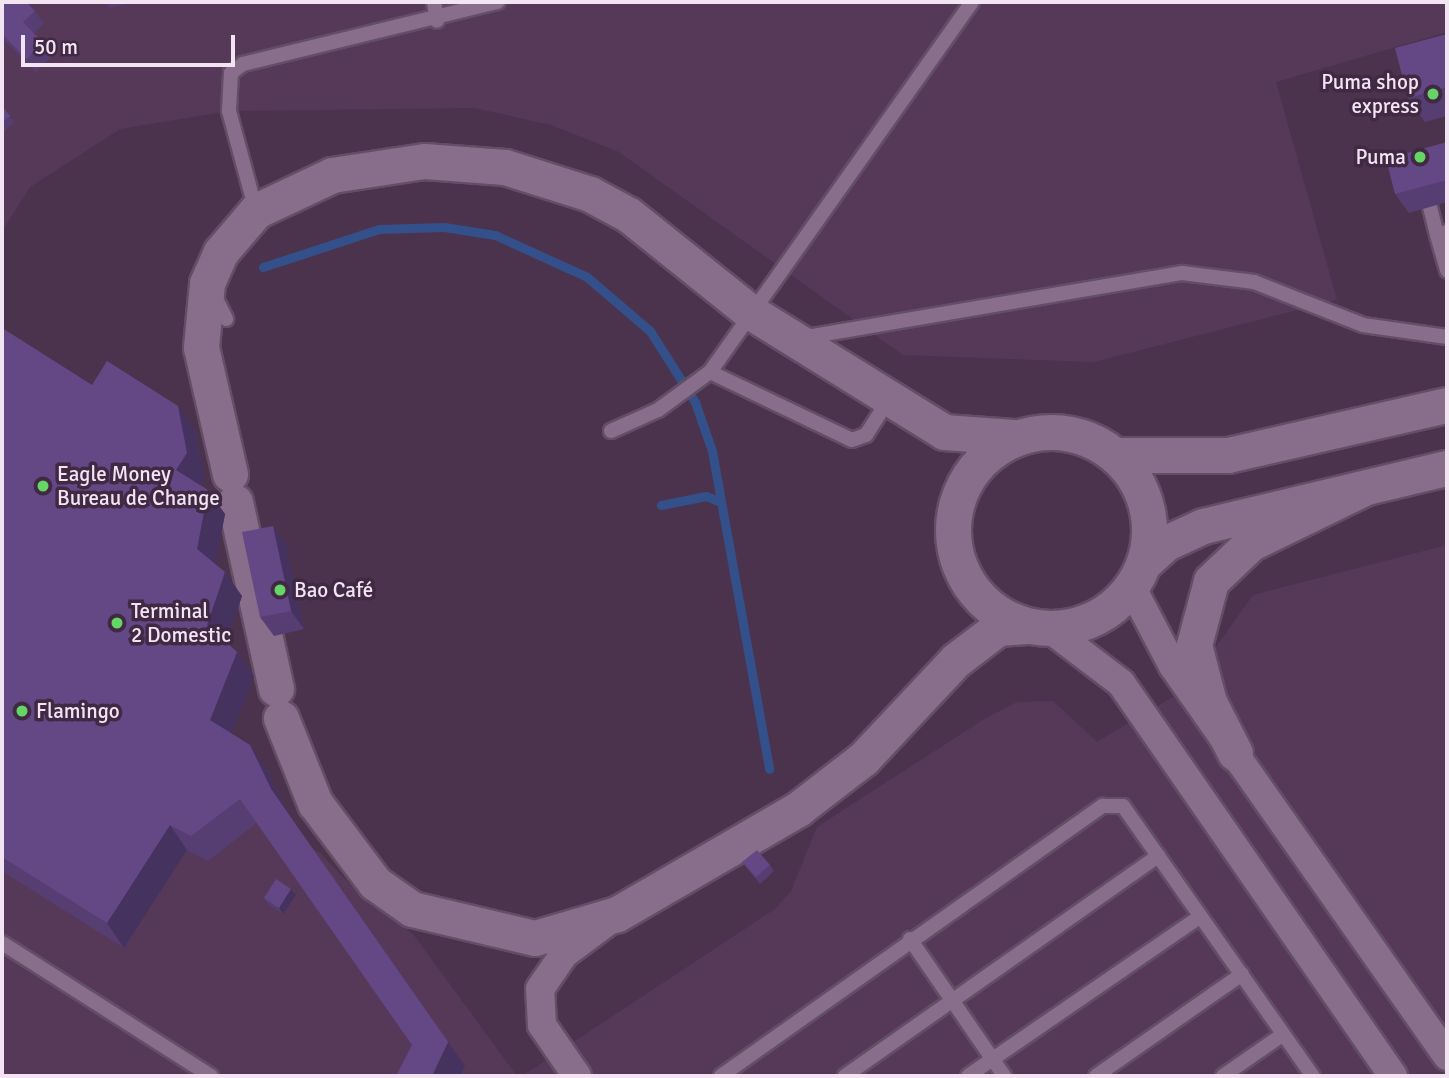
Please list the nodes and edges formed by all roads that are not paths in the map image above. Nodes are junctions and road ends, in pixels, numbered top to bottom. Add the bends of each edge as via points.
1 (434, 2) edge
2 (498, 2) edge
3 (972, 2) edge
4 (437, 21) junction
5 (1430, 207) edge
6 (256, 211) junction
7 (1442, 233) edge
8 (1447, 271) edge
9 (207, 282) junction
10 (749, 311) junction
11 (226, 319) dead end
12 (1447, 337) edge
13 (793, 339) junction
14 (710, 372) junction
15 (890, 398) junction
16 (1447, 405) edge
17 (611, 431) dead end
18 (1013, 438) junction
19 (1118, 454) junction
20 (1447, 468) edge
21 (1362, 489) junction
22 (1138, 575) junction
23 (1038, 628) junction
24 (1235, 753) junction
25 (1158, 856) junction
26 (617, 914) junction
27 (1199, 917) junction
28 (911, 939) junction
29 (2, 943) edge
30 (1242, 974) junction
31 (953, 1000) junction
32 (1282, 1035) junction
33 (1447, 1056) edge
34 (992, 1060) junction
35 (211, 1076) edge
36 (577, 1076) edge
37 (721, 1076) edge
38 (845, 1076) edge
39 (968, 1076) edge
40 (1004, 1076) edge
41 (1096, 1076) edge
42 (1223, 1076) edge
43 (1313, 1076) edge
44 (1393, 1076) edge

1 - 4 lane
2 - 4 lane
3 - 10 lane
4 - 6 lane via 243,64 231,73 229,111
5 - 7 lane
6 - 9 street via 221,252
6 - 10 street via 332,175 379,165 505,167 590,194 629,215
7 - 8 lane
9 - 11 lane
9 - 26 street via 201,346 279,704 315,803 375,883 412,909 478,930 535,938
10 - 13 street
10 - 14 lane
12 - 13 lane via 1363,325 1254,282 1182,273
13 - 15 street
14 - 15 lane via 852,440 866,435
14 - 17 lane
15 - 18 street via 944,432
16 - 19 street via 1228,455
18 - 19 street via 1067,431
18 - 23 street via 968,475 953,516 953,547 966,581 1002,616
19 - 22 street via 1147,504
20 - 21 street
21 - 22 street via 1203,526 1166,543
21 - 24 street via 1251,543 1211,581 1194,645 1209,702
22 - 23 street via 1104,614
22 - 24 street via 1173,666
23 - 26 street via 998,628 956,660 863,759 798,809
23 - 44 street via 1121,683
24 - 33 street
25 - 27 lane
25 - 28 lane via 1123,806 1103,806
25 - 31 lane
26 - 36 street via 564,954 540,989 542,1025
27 - 30 lane
27 - 34 lane
28 - 31 lane
28 - 37 lane
29 - 35 lane
30 - 32 lane
30 - 41 lane
31 - 34 lane
31 - 38 lane
32 - 42 lane
32 - 43 lane
34 - 39 lane
34 - 40 lane

